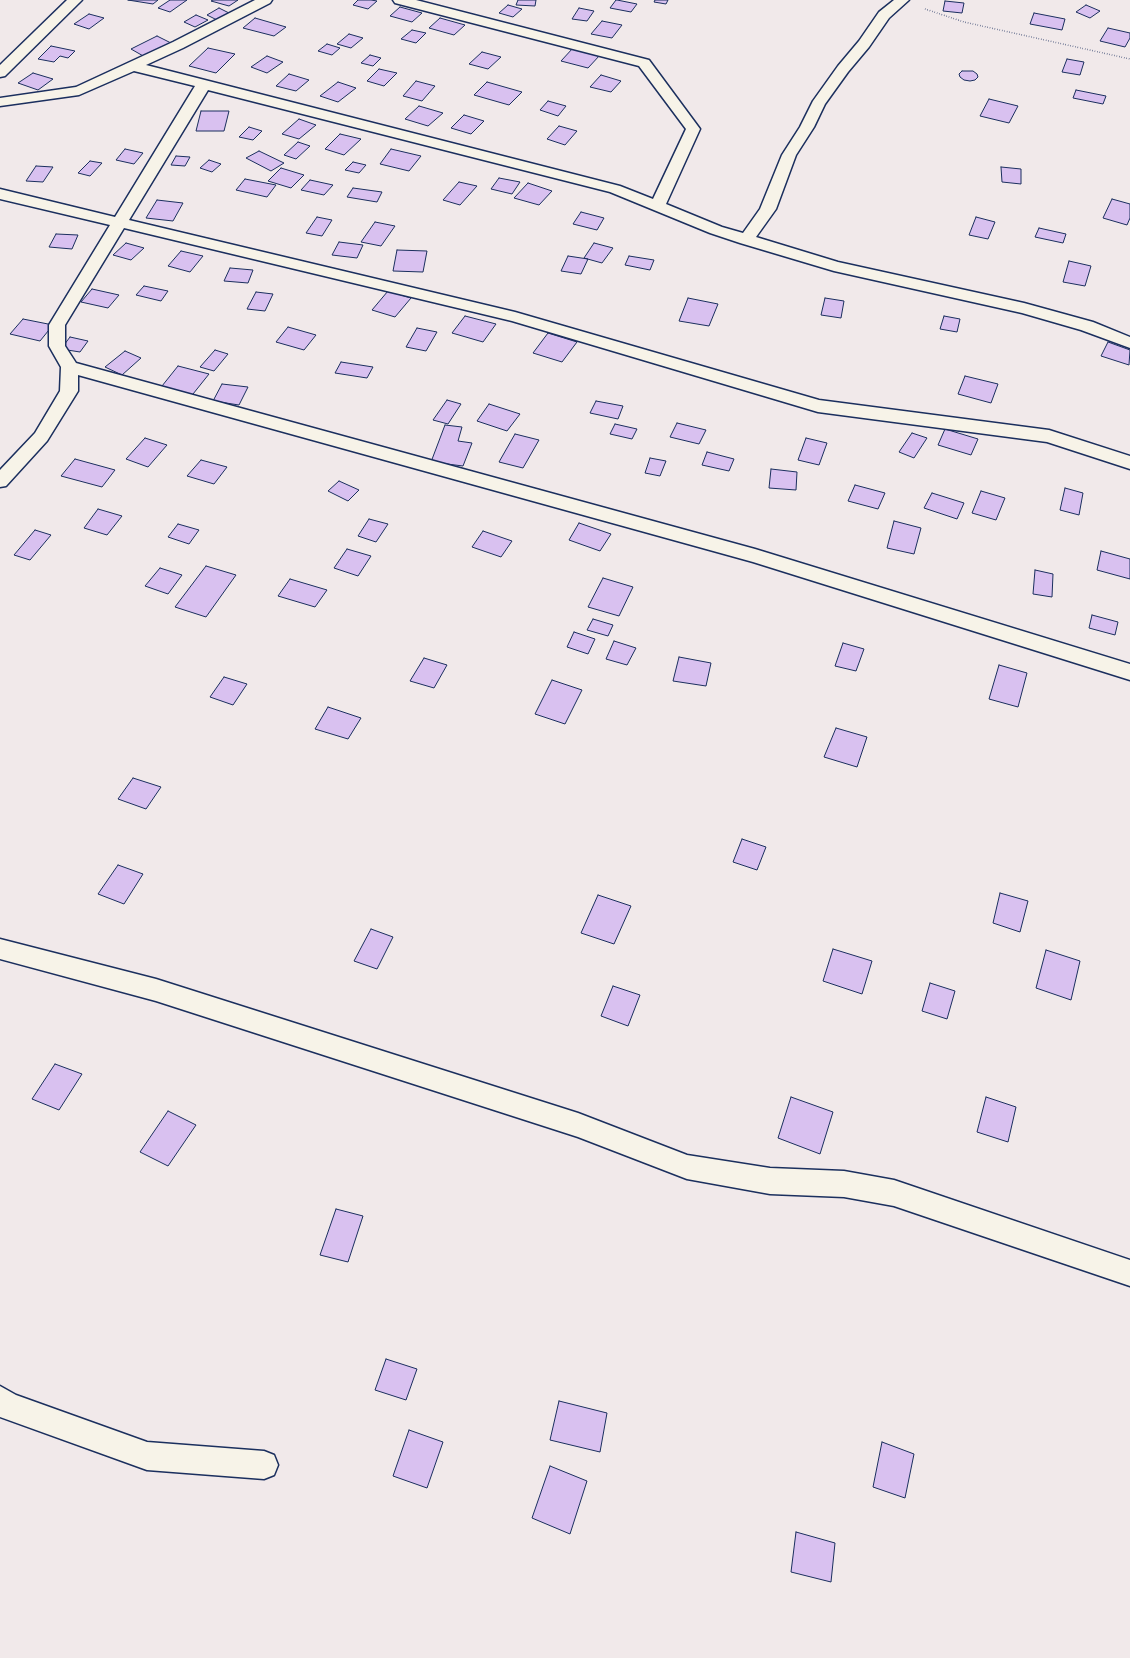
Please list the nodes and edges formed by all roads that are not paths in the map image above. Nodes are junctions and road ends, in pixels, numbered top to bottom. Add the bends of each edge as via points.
1 (75, 0) edge
2 (265, 0) edge
3 (400, 0) edge
4 (902, 0) edge
5 (132, 66) junction
6 (0, 73) edge
7 (204, 84) junction
8 (0, 102) edge
9 (0, 194) edge
10 (658, 205) junction
11 (120, 222) junction
12 (746, 240) junction
13 (1130, 343) edge
14 (70, 367) junction
15 (1130, 462) edge
16 (0, 481) edge
17 (1130, 672) edge
18 (0, 949) edge
19 (1130, 1273) edge
20 (0, 1400) edge
21 (264, 1465) dead end

1 - 6 street
2 - 5 street
3 - 10 street via 644,63 693,129
4 - 12 street via 884,15 818,104 789,155 768,208
5 - 7 street
5 - 8 street via 79,91
7 - 10 street via 615,189
7 - 11 street
9 - 11 street
10 - 12 street
11 - 14 street via 57,325 57,346
11 - 15 street via 515,317 818,406 1049,436
12 - 13 street via 834,266 1024,308 1087,326
14 - 16 street via 69,391 41,437
14 - 17 street via 755,556
18 - 19 street via 156,990 578,1126 687,1167 770,1181 844,1184 894,1193
20 - 21 street via 8,1406 147,1456

